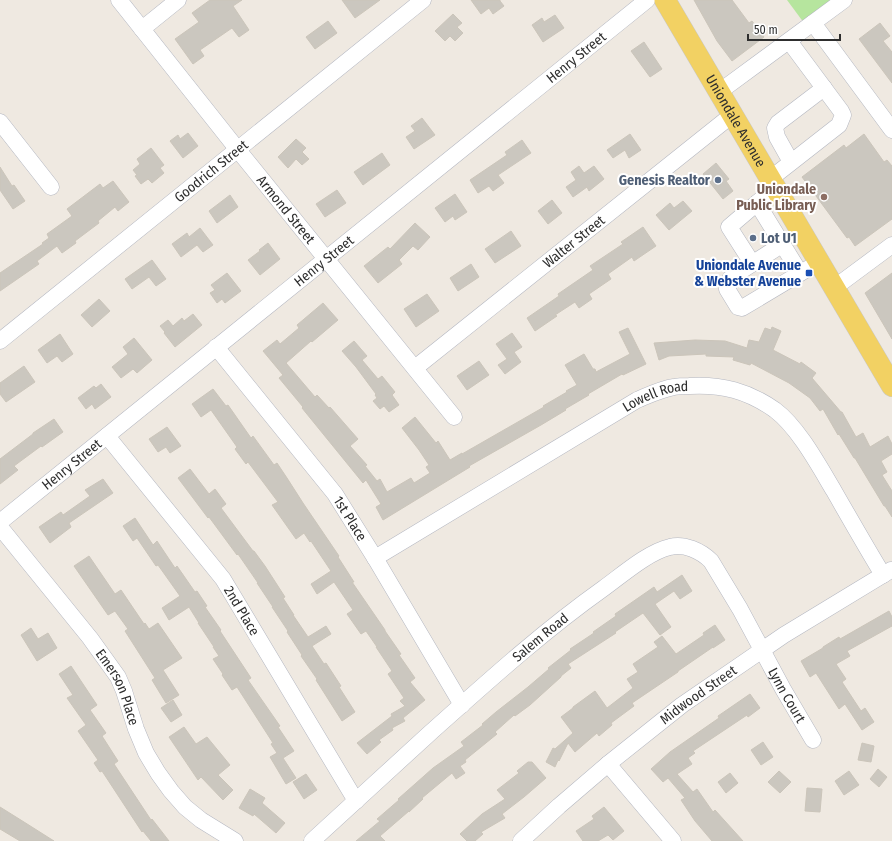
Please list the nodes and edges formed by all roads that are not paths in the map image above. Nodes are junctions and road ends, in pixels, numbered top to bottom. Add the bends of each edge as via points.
1 (119, 0) edge
2 (178, 0) edge
3 (422, 0) edge
4 (647, 0) edge
5 (665, 0) edge
6 (844, 0) edge
7 (813, 23) junction
8 (142, 29) junction
9 (789, 41) junction
10 (824, 88) junction
11 (720, 92) junction
12 (732, 115) junction
13 (0, 122) edge
14 (892, 130) edge
15 (238, 150) junction
16 (791, 162) junction
17 (773, 183) junction
18 (51, 187) dead end
19 (757, 203) junction
20 (783, 244) junction
21 (892, 245) edge
22 (326, 259) junction
23 (819, 262) junction
24 (752, 263) junction
25 (800, 273) junction
26 (834, 288) junction
27 (0, 341) edge
28 (216, 347) junction
29 (415, 368) junction
30 (892, 386) edge
31 (454, 417) dead end
32 (107, 436) junction
33 (0, 522) edge
34 (0, 527) edge
35 (375, 558) junction
36 (887, 572) edge
37 (763, 650) junction
38 (462, 705) junction
39 (813, 740) dead end
40 (608, 764) junction
41 (356, 801) junction
42 (235, 841) edge
43 (312, 841) edge
44 (521, 841) edge
45 (673, 841) edge

1 - 8 street, Armond Street
2 - 8 street
3 - 15 street, Goodrich Street
4 - 22 street, Henry Street
5 - 11 main road, Uniondale Avenue
6 - 7 street
7 - 9 street
7 - 14 street
8 - 15 street, Armond Street
9 - 10 street
9 - 11 street
10 - 16 street via 775,128 777,137
10 - 16 street via 841,111 842,120
11 - 12 main road, Uniondale Avenue
12 - 17 main road, Uniondale Avenue
12 - 29 street, Walter Street
13 - 18 street
15 - 22 street, Armond Street
15 - 27 street, Goodrich Street
16 - 17 street
17 - 19 street
17 - 23 main road, Uniondale Avenue
19 - 20 street
19 - 24 street via 729,227
20 - 24 street
20 - 25 street
21 - 26 street
22 - 28 street, Henry Street
22 - 29 street, Armond Street
23 - 25 street
23 - 26 main road, Uniondale Avenue
24 - 25 street via 730,279 727,289 738,307 742,308
26 - 30 main road, Uniondale Avenue
28 - 32 street, Henry Street
28 - 35 street, 1st Place via 335,494
29 - 31 street, Armond Street
32 - 33 street, Henry Street
32 - 41 street, 2nd Place via 223,579
34 - 42 street, Emerson Place via 90,638 118,677 146,753 171,792 185,807
35 - 36 street, Lowell Road via 637,400 674,386 705,385 729,388 750,395 776,410 789,423
35 - 38 street, 1st Place
36 - 37 street, Midwood Street
37 - 38 street, Salem Road via 711,561 691,548 671,546 651,554 584,602
37 - 39 street, Lynn Court
37 - 40 street, Midwood Street via 682,705
38 - 41 street, Salem Road
40 - 44 street, Midwood Street
40 - 45 street
41 - 43 street, Salem Road

